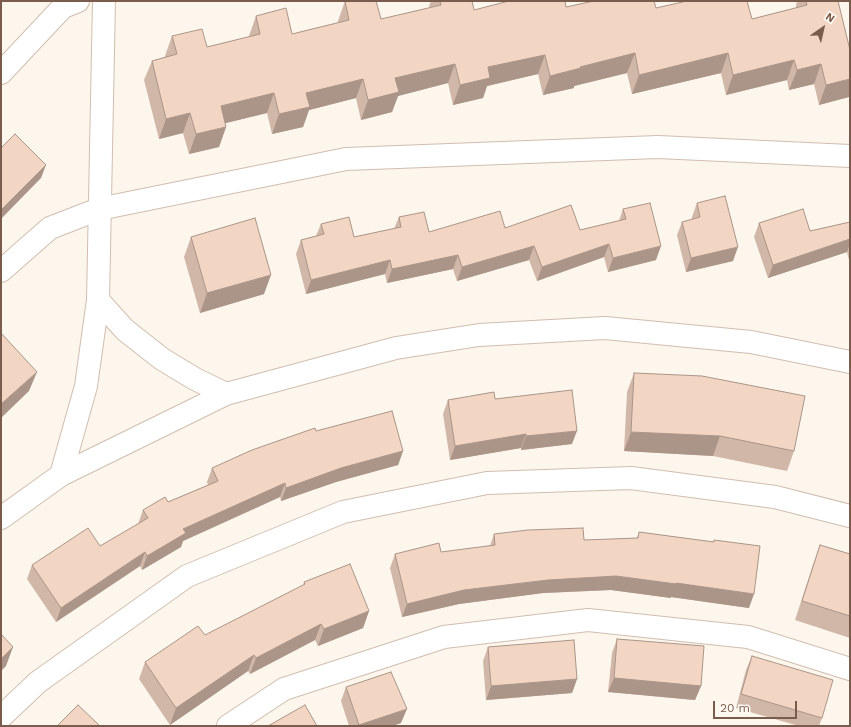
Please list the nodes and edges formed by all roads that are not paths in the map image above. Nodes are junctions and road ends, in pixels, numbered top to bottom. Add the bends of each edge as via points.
1 (78, 1) edge
2 (104, 1) edge
3 (1, 73) edge
4 (850, 156) edge
5 (99, 209) junction
6 (1, 271) edge
7 (98, 300) junction
8 (850, 362) edge
9 (226, 394) junction
10 (61, 475) junction
11 (850, 516) edge
12 (1, 518) edge
13 (850, 668) edge
14 (1, 717) edge
15 (228, 726) edge

1 - 3 street via 63,7
2 - 5 street
4 - 5 street via 658,147 346,159
5 - 6 street via 50,228
5 - 7 street
7 - 9 street via 124,330 162,358 195,379
7 - 10 street via 86,386
8 - 9 street via 751,342 597,328 479,335 396,348
9 - 10 street
10 - 12 street
11 - 14 street via 775,497 631,478 487,483 343,512 187,576 38,682
13 - 15 street via 748,637 588,620 444,637 284,689

